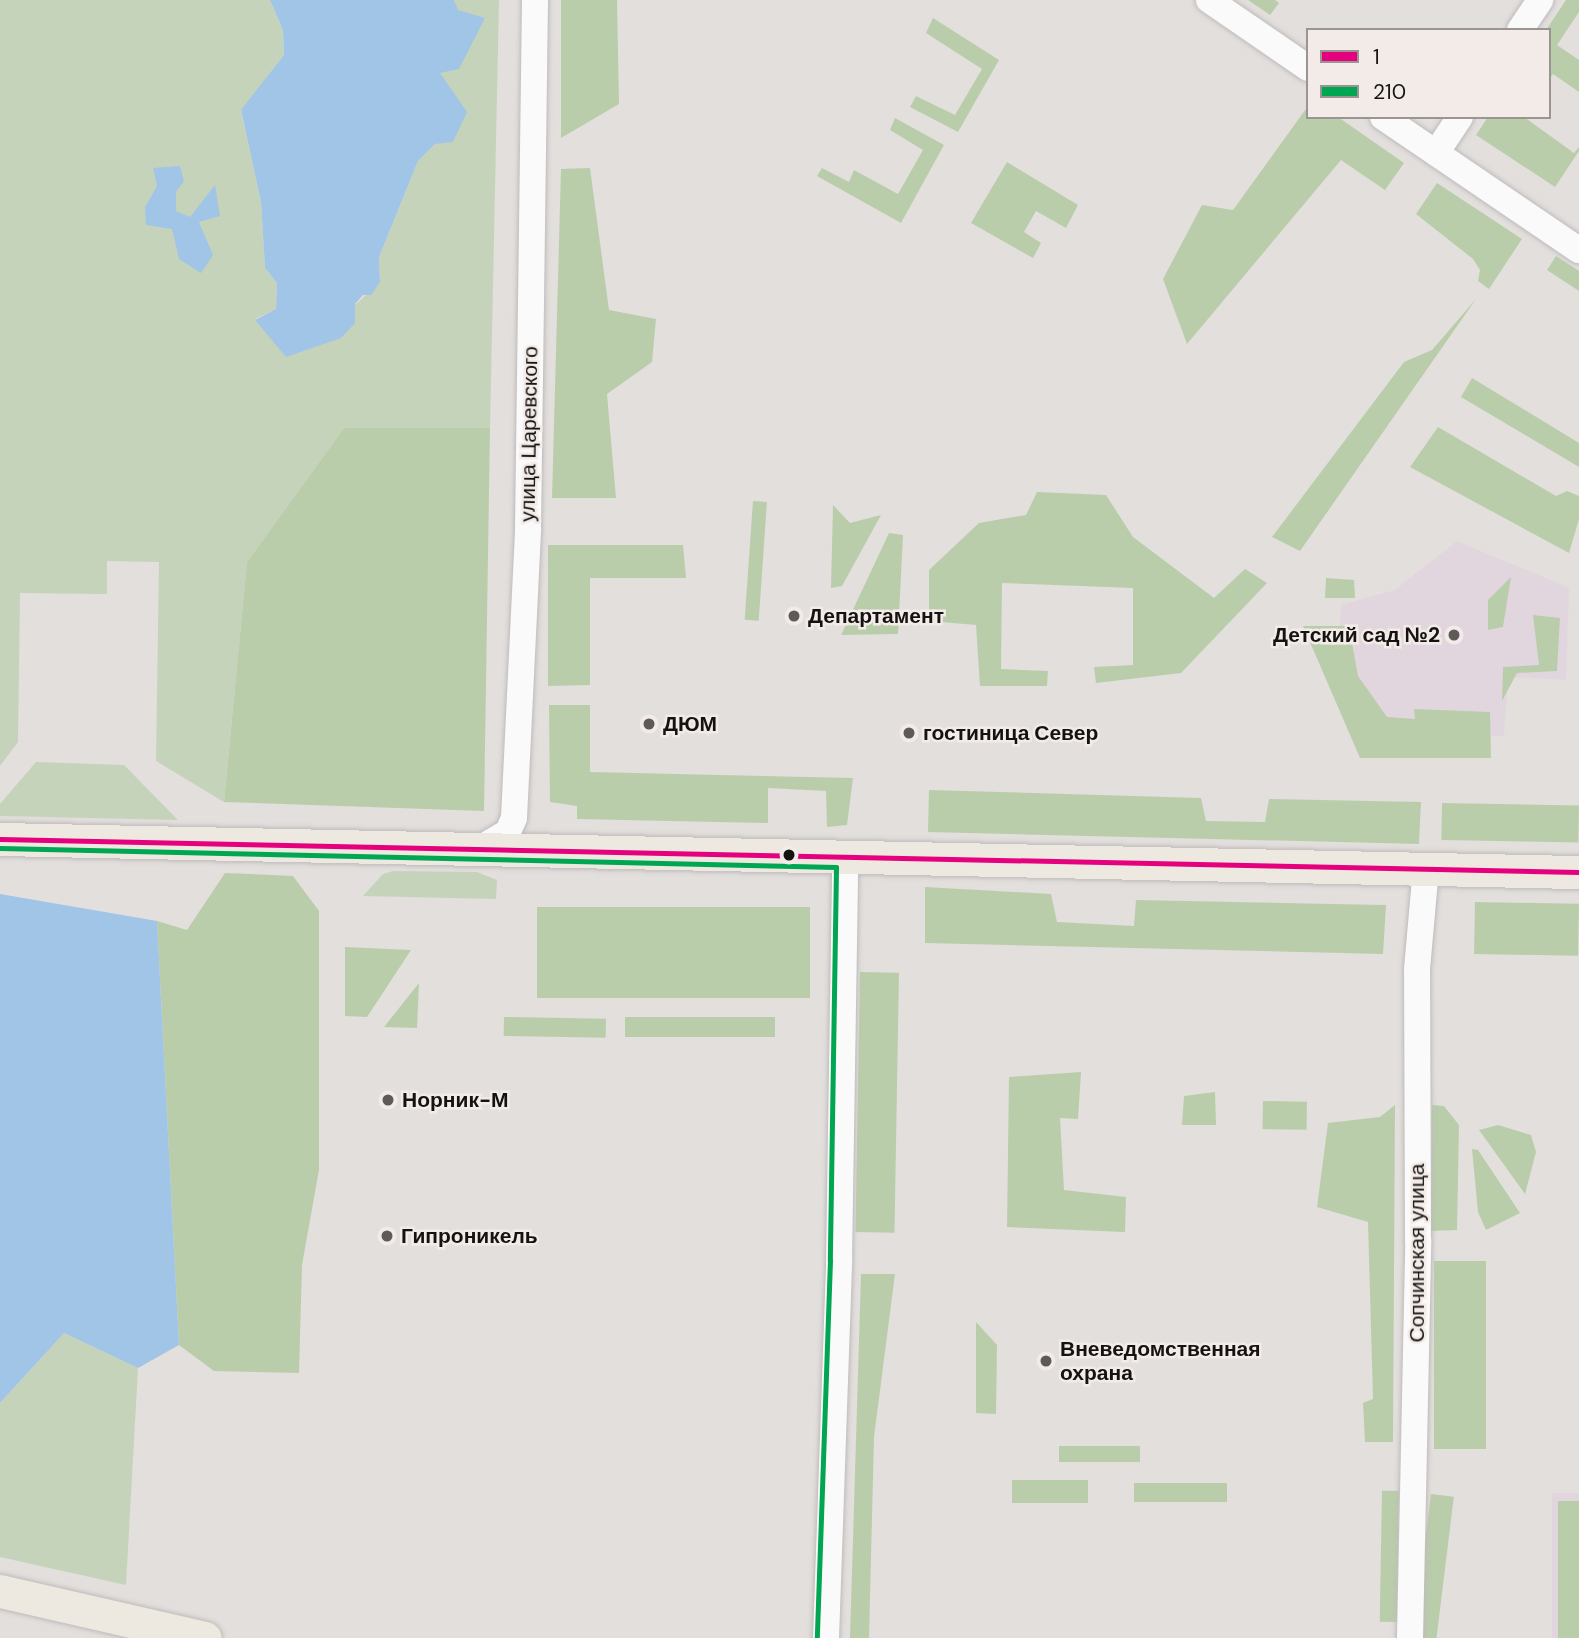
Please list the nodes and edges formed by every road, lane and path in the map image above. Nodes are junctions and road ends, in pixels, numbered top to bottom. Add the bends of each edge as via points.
1 (536, 0) edge
2 (1209, 0) edge
3 (1540, 0) edge
4 (1521, 28) edge
5 (1306, 67) edge
6 (1386, 119) edge
7 (1459, 119) edge
8 (1436, 153) junction
9 (1579, 250) edge
10 (514, 818) junction
11 (0, 839) edge
12 (478, 850) junction
13 (554, 852) junction
14 (845, 858) junction
15 (1426, 869) junction
16 (1579, 872) edge
17 (0, 1591) edge
18 (205, 1638) edge
19 (825, 1638) edge
20 (1410, 1638) edge

1 - 10 street, улица Царевского via 528,528
2 - 5 street
3 - 4 street
6 - 8 street
7 - 8 street
8 - 9 street
10 - 12 street via 508,832
10 - 13 street via 521,833
11 - 12 main road
12 - 13 main road
13 - 14 main road
14 - 15 main road
14 - 19 street via 839,1259
15 - 16 main road
15 - 20 street, Сопчинская улица via 1417,969 1418,1240
17 - 18 main road

